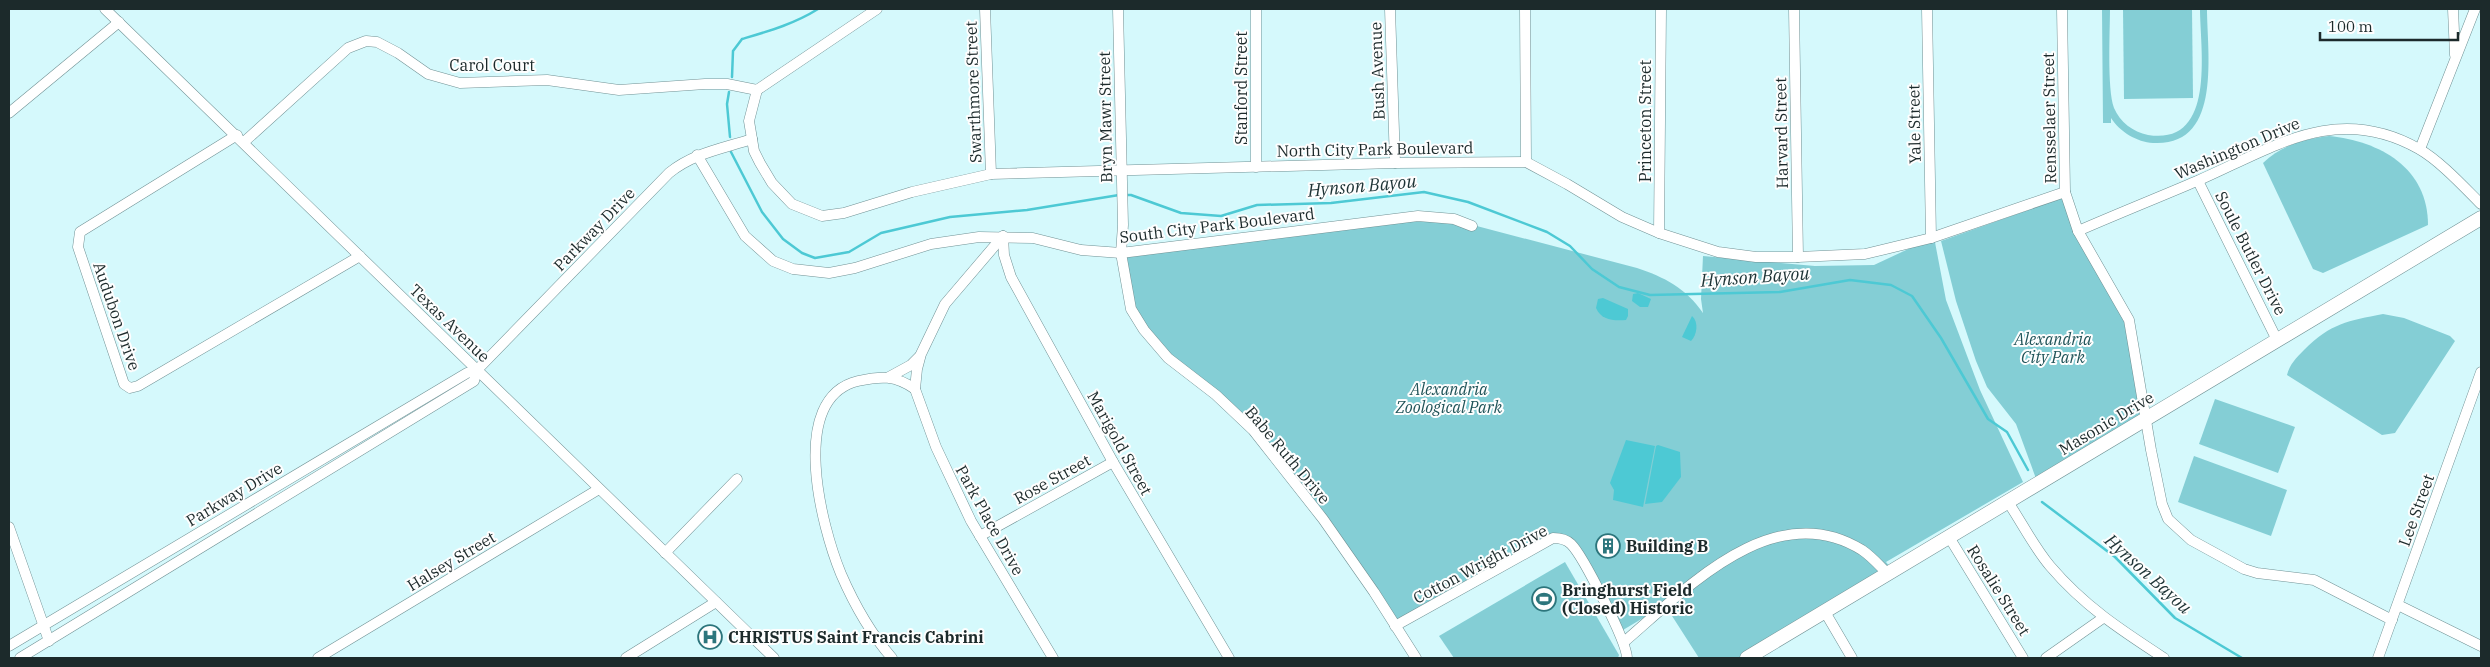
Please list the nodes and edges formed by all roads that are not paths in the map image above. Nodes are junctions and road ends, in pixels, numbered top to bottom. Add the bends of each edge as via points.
1 (105, 9) edge
2 (877, 9) edge
3 (984, 9) edge
4 (1118, 9) edge
5 (1256, 9) edge
6 (1390, 9) edge
7 (1525, 9) edge
8 (1661, 9) edge
9 (1794, 9) edge
10 (1927, 9) edge
11 (2062, 9) edge
12 (2453, 9) edge
13 (2475, 9) edge
14 (119, 22) junction
15 (2456, 59) junction
16 (757, 90) junction
17 (9, 113) edge
18 (241, 138) junction
19 (752, 139) junction
20 (2420, 149) junction
21 (697, 155) junction
22 (1526, 162) junction
23 (1395, 163) junction
24 (1256, 167) junction
25 (1120, 170) junction
26 (991, 174) junction
27 (2198, 180) junction
28 (2065, 192) junction
29 (2481, 204) edge
30 (2481, 218) edge
31 (1123, 225) joint
32 (1472, 226) dead end
33 (2078, 231) junction
34 (1659, 233) junction
35 (1003, 236) junction
36 (1931, 238) junction
37 (1121, 253) junction
38 (360, 256) junction
39 (1798, 257) junction
40 (2277, 340) junction
41 (921, 354) junction
42 (477, 370) junction
43 (2481, 372) edge
44 (888, 377) junction
45 (915, 389) junction
46 (2147, 420) junction
47 (1113, 462) junction
48 (737, 479) dead end
49 (599, 489) junction
50 (2008, 502) junction
51 (9, 527) edge
52 (980, 536) junction
53 (1949, 537) junction
54 (666, 553) junction
55 (1887, 573) junction
56 (716, 602) junction
57 (2398, 605) junction
58 (1825, 612) junction
59 (2103, 618) junction
60 (2392, 620) junction
61 (43, 625) junction
62 (1395, 626) junction
63 (49, 641) junction
64 (1624, 642) junction
65 (9, 646) edge
66 (2481, 646) edge
67 (20, 658) edge
68 (318, 658) edge
69 (626, 658) edge
70 (774, 658) edge
71 (892, 658) edge
72 (1053, 658) edge
73 (1229, 658) edge
74 (1416, 658) edge
75 (1627, 658) edge
76 (1747, 658) edge
77 (1852, 658) edge
78 (2023, 658) edge
79 (2046, 658) edge
80 (2164, 658) edge
81 (2378, 658) edge

1 - 14 street, Texas Avenue
2 - 16 street
3 - 26 street, Swarthmore Street
4 - 25 street, Bryn Mawr Street
5 - 24 street, Stanford Street
6 - 23 street, Bush Avenue
7 - 22 street
8 - 34 street, Princeton Street
9 - 39 street, Harvard Street
10 - 36 street, Yale Street
11 - 28 street, Rensselaer Street
12 - 15 street
13 - 15 street
14 - 17 street
14 - 18 street, Texas Avenue
15 - 20 street
16 - 18 street, Carol Court via 727,84 620,90 547,80 460,84 428,74 386,46 366,41 348,48
16 - 19 street, North City Park Boulevard via 750,111
18 - 38 street, Texas Avenue
18 - 38 street, Audubon Drive via 80,232 78,246 124,384 130,388 138,386
19 - 21 street, Parkway Drive
19 - 26 street, North City Park Boulevard via 760,163 785,198 799,208 822,216
20 - 27 street, Washington Drive via 2378,132 2347,128 2316,131
20 - 29 street, Washington Drive
21 - 35 street, South City Park Boulevard via 744,236 773,261 793,269 829,273 931,244
21 - 42 street, Parkway Drive via 669,174
22 - 23 street, North City Park Boulevard
22 - 34 street, North City Park Boulevard via 1622,217
23 - 24 street, North City Park Boulevard
24 - 25 street, North City Park Boulevard
25 - 26 street, North City Park Boulevard
25 - 31 street, Bryn Mawr Street
27 - 33 street, Washington Drive
27 - 40 street, Soule Butler Drive
28 - 33 street, Rensselaer Street
28 - 36 street, North City Park Boulevard
30 - 40 main road, Masonic Drive
31 - 37 street, Babe Ruth Drive
32 - 37 street, South City Park Boulevard via 1454,219 1418,216
33 - 46 street, Rensselaer Street via 2129,320
34 - 39 street, North City Park Boulevard via 1718,252 1756,257
35 - 37 street, South City Park Boulevard
35 - 41 street, Park Place Drive via 945,304
35 - 47 street, Marigold Street via 1011,277
36 - 39 street, North City Park Boulevard via 1865,254
37 - 62 street, Babe Ruth Drive via 1131,309 1144,330 1168,358 1216,395 1253,430 1323,520
38 - 42 street, Texas Avenue
40 - 46 main road, Masonic Drive
41 - 44 street via 911,365
41 - 45 street, Park Place Drive
42 - 49 street, Texas Avenue
42 - 61 street, Parkway Drive
42 - 63 street, Parkway Drive via 474,380
43 - 57 street, Lee Street
44 - 45 street via 899,379
44 - 71 street via 849,383 835,391 819,425 815,454 824,521 841,574 872,631
45 - 52 street, Park Place Drive via 948,476
46 - 50 main road, Masonic Drive
46 - 60 street, Rensselaer Street via 2162,504 2168,519 2180,531 2215,555 2244,569 2314,580
47 - 52 street, Rose Street
47 - 73 street, Marigold Street
48 - 54 street
49 - 54 street, Texas Avenue
49 - 68 street, Halsey Street
50 - 53 main road, Masonic Drive
50 - 59 street via 2049,565
51 - 61 street
52 - 72 street, Park Place Drive
53 - 55 main road, Masonic Drive
53 - 78 street, Rosalie Street
54 - 56 street, Texas Avenue
55 - 58 main road, Masonic Drive
55 - 64 street via 1864,551 1844,541 1793,534 1773,538 1742,550 1684,589
56 - 69 street
56 - 70 street, Texas Avenue
57 - 60 street, Lee Street
57 - 66 street
58 - 76 main road, Masonic Drive
58 - 77 street
59 - 79 street
59 - 80 street
60 - 81 street, Lee Street
61 - 63 street
61 - 65 street, Parkway Drive
62 - 64 street, Cotton Wright Drive via 1553,538 1559,538 1577,551
62 - 74 street, Babe Ruth Drive
63 - 67 street, Parkway Drive
64 - 75 street, Cotton Wright Drive

